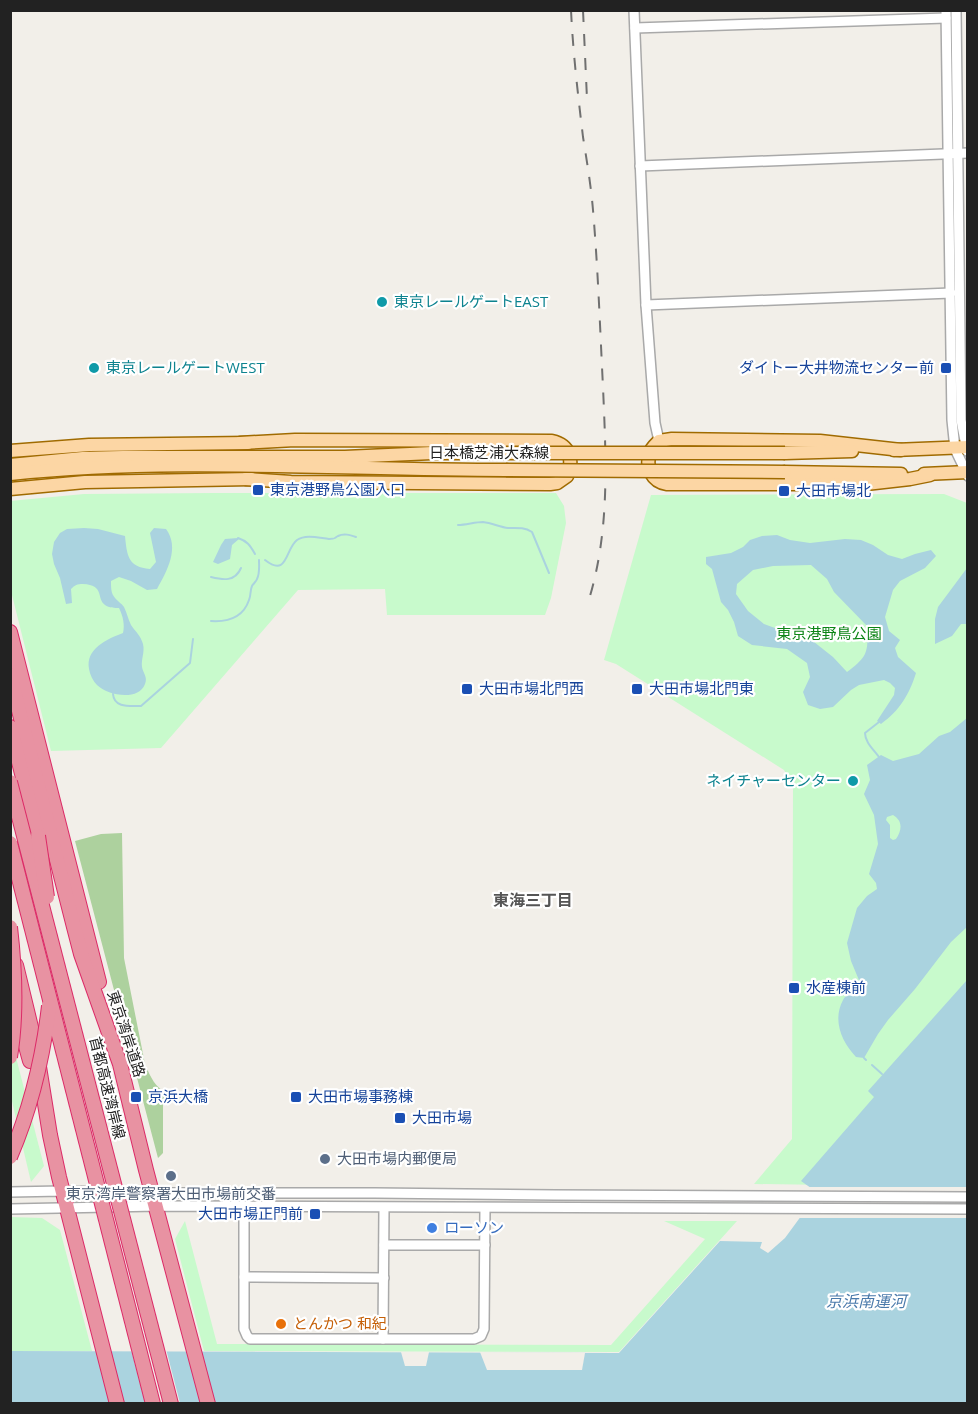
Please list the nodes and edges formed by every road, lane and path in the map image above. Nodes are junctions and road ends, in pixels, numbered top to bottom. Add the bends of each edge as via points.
1 (634, 10) edge
2 (956, 10) edge
3 (946, 14) edge
4 (635, 28) junction
5 (958, 153) edge
6 (640, 166) junction
7 (951, 293) junction
8 (646, 305) junction
9 (659, 441) junction
10 (240, 443) junction
11 (964, 449) edge
12 (901, 450) junction
13 (10, 451) edge
14 (432, 453) junction
15 (10, 465) edge
16 (432, 470) junction
17 (10, 474) edge
18 (967, 474) edge
19 (930, 475) junction
20 (246, 479) junction
21 (10, 489) edge
22 (10, 632) edge
23 (10, 675) edge
24 (10, 727) edge
25 (10, 782) edge
26 (10, 843) edge
27 (10, 927) edge
28 (10, 942) edge
29 (10, 988) edge
30 (108, 1031) junction
31 (10, 1057) edge
32 (50, 1136) junction
33 (10, 1156) edge
34 (62, 1191) junction
35 (10, 1192) edge
36 (968, 1197) edge
37 (155, 1200) junction
38 (67, 1208) junction
39 (244, 1208) junction
40 (384, 1208) junction
41 (485, 1208) junction
42 (10, 1209) edge
43 (968, 1209) edge
44 (384, 1245) junction
45 (485, 1245) junction
46 (244, 1276) junction
47 (384, 1278) junction
48 (383, 1339) junction
49 (117, 1404) edge
50 (153, 1404) edge
51 (171, 1404) edge
52 (208, 1404) edge

1 - 4 street
2 - 5 street
3 - 4 street
3 - 5 street
4 - 6 street
5 - 6 street
5 - 7 street
5 - 11 street
6 - 8 street
7 - 8 street
7 - 11 street via 952,420
8 - 9 street
9 - 12 main road via 820,441
9 - 19 main road via 650,451 649,467 657,481 667,484 866,484
10 - 13 main road via 89,445
10 - 14 main road
10 - 20 main road via 552,441 568,450 571,464 567,476 550,484
11 - 12 main road, 日本橋芝浦大森線
11 - 18 street
12 - 14 main road, 日本橋芝浦大森線, bridge
14 - 15 main road, 日本橋芝浦大森線 via 83,458
16 - 17 main road, 日本橋芝浦大森線 via 134,466
16 - 19 main road, 日本橋芝浦大森線, bridge
16 - 20 main road
18 - 19 main road, 日本橋芝浦大森線
20 - 21 main road via 85,482
22 - 30 highway via 98,976
23 - 30 highway, 東京湾岸道路 via 79,945
24 - 33 highway, bridge via 38,836 51,954 51,989 38,1074
25 - 51 highway, 首都高速湾岸線, bridge
26 - 50 highway, bridge
27 - 31 highway, bridge via 15,1001
28 - 32 highway via 36,1048
29 - 32 highway
30 - 37 highway, 東京湾岸道路
32 - 34 highway
34 - 35 street
34 - 37 street
34 - 38 highway
36 - 37 street via 392,1193
37 - 38 street
37 - 39 street
37 - 52 highway, 東京湾岸道路
38 - 42 street
38 - 49 highway
39 - 40 street
39 - 46 street
40 - 41 street
40 - 44 street
41 - 43 street
41 - 45 street
44 - 45 street
44 - 47 street
45 - 48 street via 482,1336
46 - 47 street
46 - 48 street via 244,1329 250,1338
47 - 48 street

